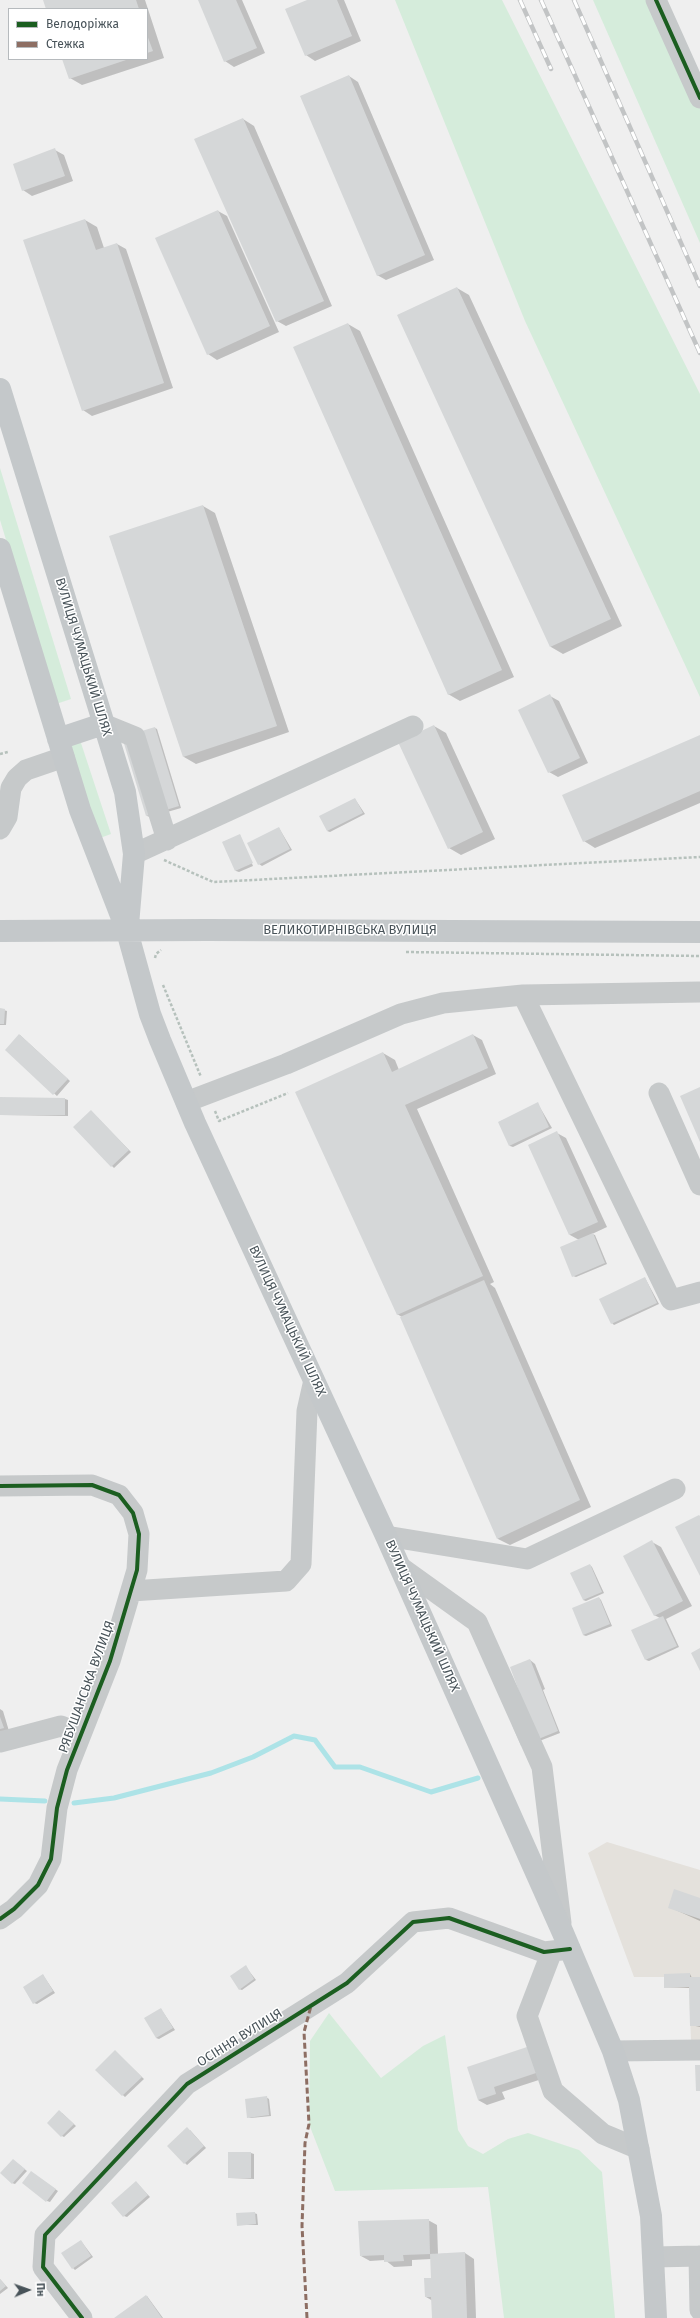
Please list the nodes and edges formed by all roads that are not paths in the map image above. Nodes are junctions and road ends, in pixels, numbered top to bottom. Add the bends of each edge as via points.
1 (656, 0) edge
2 (700, 98) edge
3 (0, 389) edge
4 (0, 549) edge
5 (6, 587) edge
6 (103, 724) junction
7 (413, 726) dead end
8 (61, 748) junction
9 (0, 829) edge
10 (163, 849) junction
11 (134, 854) junction
12 (3, 929) edge
13 (127, 931) junction
14 (700, 932) edge
15 (700, 992) edge
16 (524, 995) junction
17 (659, 1093) dead end
18 (186, 1102) junction
19 (700, 1186) edge
20 (700, 1292) edge
21 (314, 1380) junction
22 (0, 1486) edge
23 (675, 1489) dead end
24 (386, 1536) junction
25 (399, 1566) junction
26 (131, 1591) junction
27 (81, 1734) junction
28 (0, 1742) edge
29 (0, 1919) edge
30 (562, 1945) junction
31 (700, 2050) edge
32 (613, 2052) junction
33 (639, 2149) junction
34 (699, 2256) edge
35 (654, 2257) junction
36 (700, 2310) edge
37 (82, 2318) edge
38 (656, 2318) edge

1 - 2 street
3 - 6 main road, ВУЛИЦЯ ЧУМАЦЬКИЙ ШЛЯХ
4 - 5 main road, ВУЛИЦЯ ЧУМАЦЬКИЙ ШЛЯХ
5 - 8 main road, ВУЛИЦЯ ЧУМАЦЬКИЙ ШЛЯХ
6 - 8 main road
6 - 10 street via 135,737
6 - 11 main road, ВУЛИЦЯ ЧУМАЦЬКИЙ ШЛЯХ via 125,792
7 - 10 street
8 - 9 street via 16,778 11,788 7,816
8 - 13 main road, ВУЛИЦЯ ЧУМАЦЬКИЙ ШЛЯХ via 80,810
10 - 11 street
11 - 13 main road, ВУЛИЦЯ ЧУМАЦЬКИЙ ШЛЯХ
12 - 13 main road, ВЕЛИКОТИРНІВСЬКА ВУЛИЦЯ
13 - 14 main road, ВЕЛИКОТИРНІВСЬКА ВУЛИЦЯ
13 - 18 main road, ВУЛИЦЯ ЧУМАЦЬКИЙ ШЛЯХ via 150,1014
15 - 16 street
16 - 18 street via 443,1003 401,1014 286,1064
16 - 20 street via 671,1300
17 - 19 street
18 - 21 main road, ВУЛИЦЯ ЧУМАЦЬКИЙ ШЛЯХ
21 - 24 main road, ВУЛИЦЯ ЧУМАЦЬКИЙ ШЛЯХ
21 - 26 street via 307,1412 301,1564 286,1581
22 - 26 street, РЯБУШАНСЬКА ВУЛИЦЯ via 92,1486 119,1495 133,1513 139,1534 137,1570
23 - 24 street via 527,1559
24 - 25 main road, ВУЛИЦЯ ЧУМАЦЬКИЙ ШЛЯХ
25 - 30 main road, ВУЛИЦЯ ЧУМАЦЬКИЙ ШЛЯХ
25 - 30 street via 477,1622 542,1766
26 - 27 street, РЯБУШАНСЬКА ВУЛИЦЯ via 110,1661
27 - 28 street via 61,1726
27 - 29 street, РЯБУШАНСЬКА ВУЛИЦЯ via 67,1770 57,1808 51,1858 38,1885
30 - 32 main road, ВУЛИЦЯ ЧУМАЦЬКИЙ ШЛЯХ
30 - 33 street via 527,2016 553,2091 603,2134
30 - 37 street, ОСІННЯ ВУЛИЦЯ via 544,1952 449,1918 413,1922 346,1983 187,2084 45,2235 43,2267
31 - 32 street
32 - 33 main road, ВУЛИЦЯ ЧУМАЦЬКИЙ ШЛЯХ via 629,2100
33 - 35 main road, ВУЛИЦЯ ЧУМАЦЬКИЙ ШЛЯХ via 651,2216
34 - 35 street
34 - 36 street
35 - 38 main road, ВУЛИЦЯ ЧУМАЦЬКИЙ ШЛЯХ

